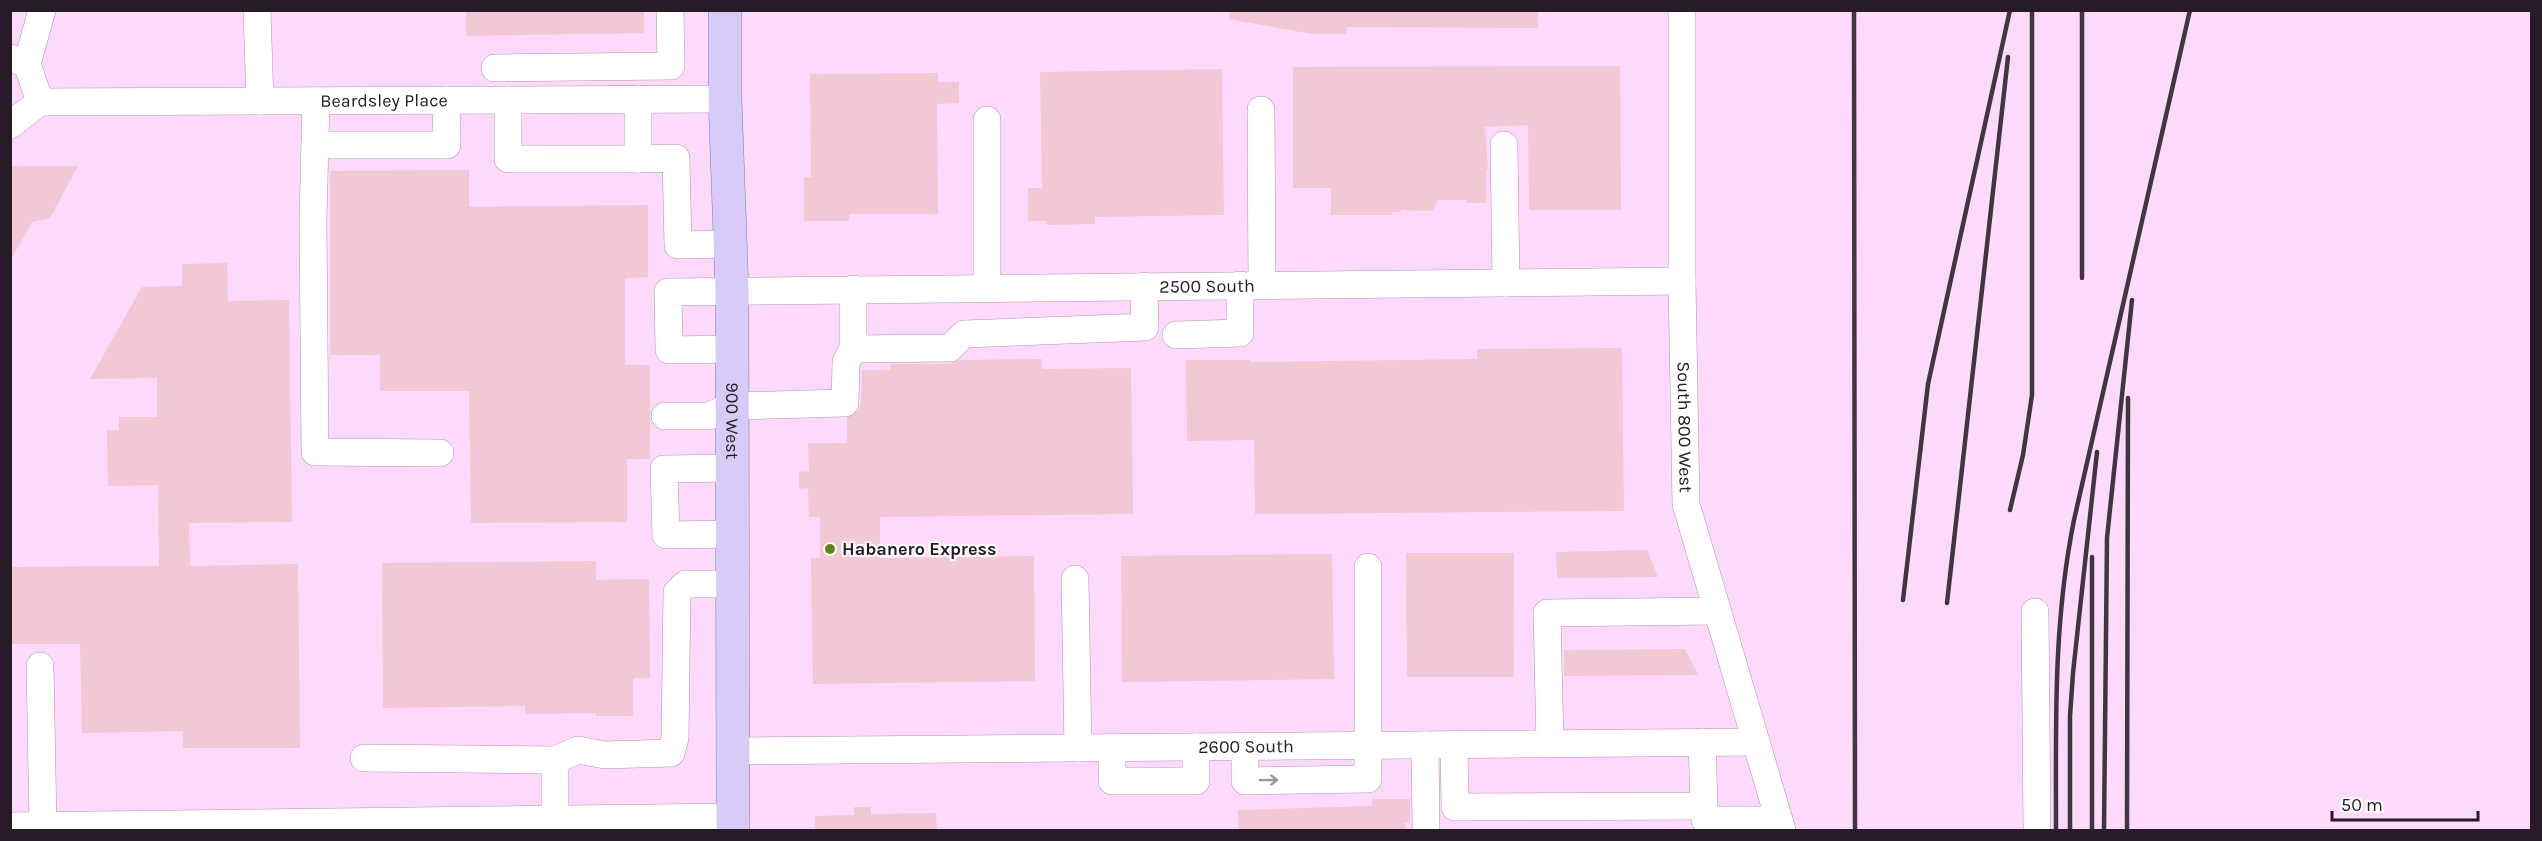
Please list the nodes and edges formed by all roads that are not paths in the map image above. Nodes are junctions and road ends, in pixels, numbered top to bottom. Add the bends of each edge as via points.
1 (42, 10) edge
2 (257, 10) edge
3 (670, 10) edge
4 (725, 10) edge
5 (1682, 10) edge
6 (19, 61) edge
7 (495, 68) dead end
8 (638, 99) junction
9 (725, 99) junction
10 (446, 100) junction
11 (508, 100) junction
12 (260, 101) junction
13 (316, 101) junction
14 (40, 102) junction
15 (1261, 110) dead end
16 (987, 120) dead end
17 (10, 125) edge
18 (1504, 145) dead end
19 (315, 146) junction
20 (638, 159) junction
21 (730, 244) junction
22 (1682, 281) junction
23 (1506, 283) junction
24 (1251, 285) junction
25 (1144, 286) junction
26 (987, 288) junction
27 (853, 289) junction
28 (732, 291) junction
29 (1176, 335) dead end
30 (732, 349) junction
31 (853, 349) junction
32 (732, 406) junction
33 (665, 416) dead end
34 (440, 453) dead end
35 (732, 468) junction
36 (733, 534) junction
37 (1368, 567) dead end
38 (1075, 579) dead end
39 (732, 584) junction
40 (1716, 611) junction
41 (2035, 612) dead end
42 (40, 666) dead end
43 (1702, 742) junction
44 (1755, 742) junction
45 (1454, 744) junction
46 (1550, 744) junction
47 (1367, 745) junction
48 (1425, 745) junction
49 (1078, 748) junction
50 (734, 751) junction
51 (364, 758) dead end
52 (555, 759) junction
53 (555, 819) junction
54 (1705, 819) edge
55 (733, 824) edge
56 (1780, 825) edge
57 (10, 826) edge
58 (43, 826) junction
59 (1426, 831) edge
60 (2037, 831) edge

1 - 6 street
2 - 12 street
3 - 7 street via 671,66
4 - 9 main road, 900 West
5 - 22 street, South 800 West
6 - 14 street
8 - 9 street, Beardsley Place
8 - 11 street, Beardsley Place
8 - 20 street
9 - 21 main road, 900 West
10 - 11 street, Beardsley Place
10 - 13 street, Beardsley Place
10 - 19 street via 447,145
11 - 20 street via 508,159
12 - 13 street, Beardsley Place
12 - 14 street, Beardsley Place
13 - 19 street
14 - 17 street
15 - 24 street
16 - 26 street
18 - 23 street
19 - 34 street via 315,452
20 - 21 street via 676,158 678,245
21 - 28 main road, 900 West
22 - 23 street, 2500 South
22 - 40 street, South 800 West via 1686,504
23 - 24 street, 2500 South
24 - 25 street, 2500 South
24 - 29 street via 1240,333
25 - 26 street, 2500 South
25 - 31 street via 1145,327 964,334 950,348
26 - 27 street, 2500 South
27 - 28 street, 2500 South
27 - 31 street
28 - 30 main road, 900 West
28 - 30 street, 2500 South via 668,292 669,350
30 - 32 main road, 900 West
31 - 32 street via 846,362 845,403
32 - 33 street via 709,416
32 - 35 main road, 900 West
35 - 36 main road, 900 West
35 - 36 street via 664,469 666,535
36 - 39 main road, 900 West
37 - 47 street
38 - 49 street
39 - 50 main road, 900 West
39 - 52 street via 686,584 677,592 675,738 671,753 605,755 578,750
40 - 44 street, South 800 West
40 - 46 street via 1547,613
41 - 60 street
42 - 58 street
43 - 44 street, 2600 South
43 - 46 street, 2600 South
43 - 54 street
44 - 56 street, South 800 West
45 - 46 street, 2600 South
45 - 48 street, 2600 South
45 - 54 street via 1455,807
47 - 48 street, 2600 South
47 - 49 street, 2600 South
48 - 59 street
49 - 50 street, 2600 South
50 - 55 main road, 900 West
51 - 52 street
52 - 53 street
53 - 55 street
53 - 58 street
54 - 56 street
57 - 58 street

